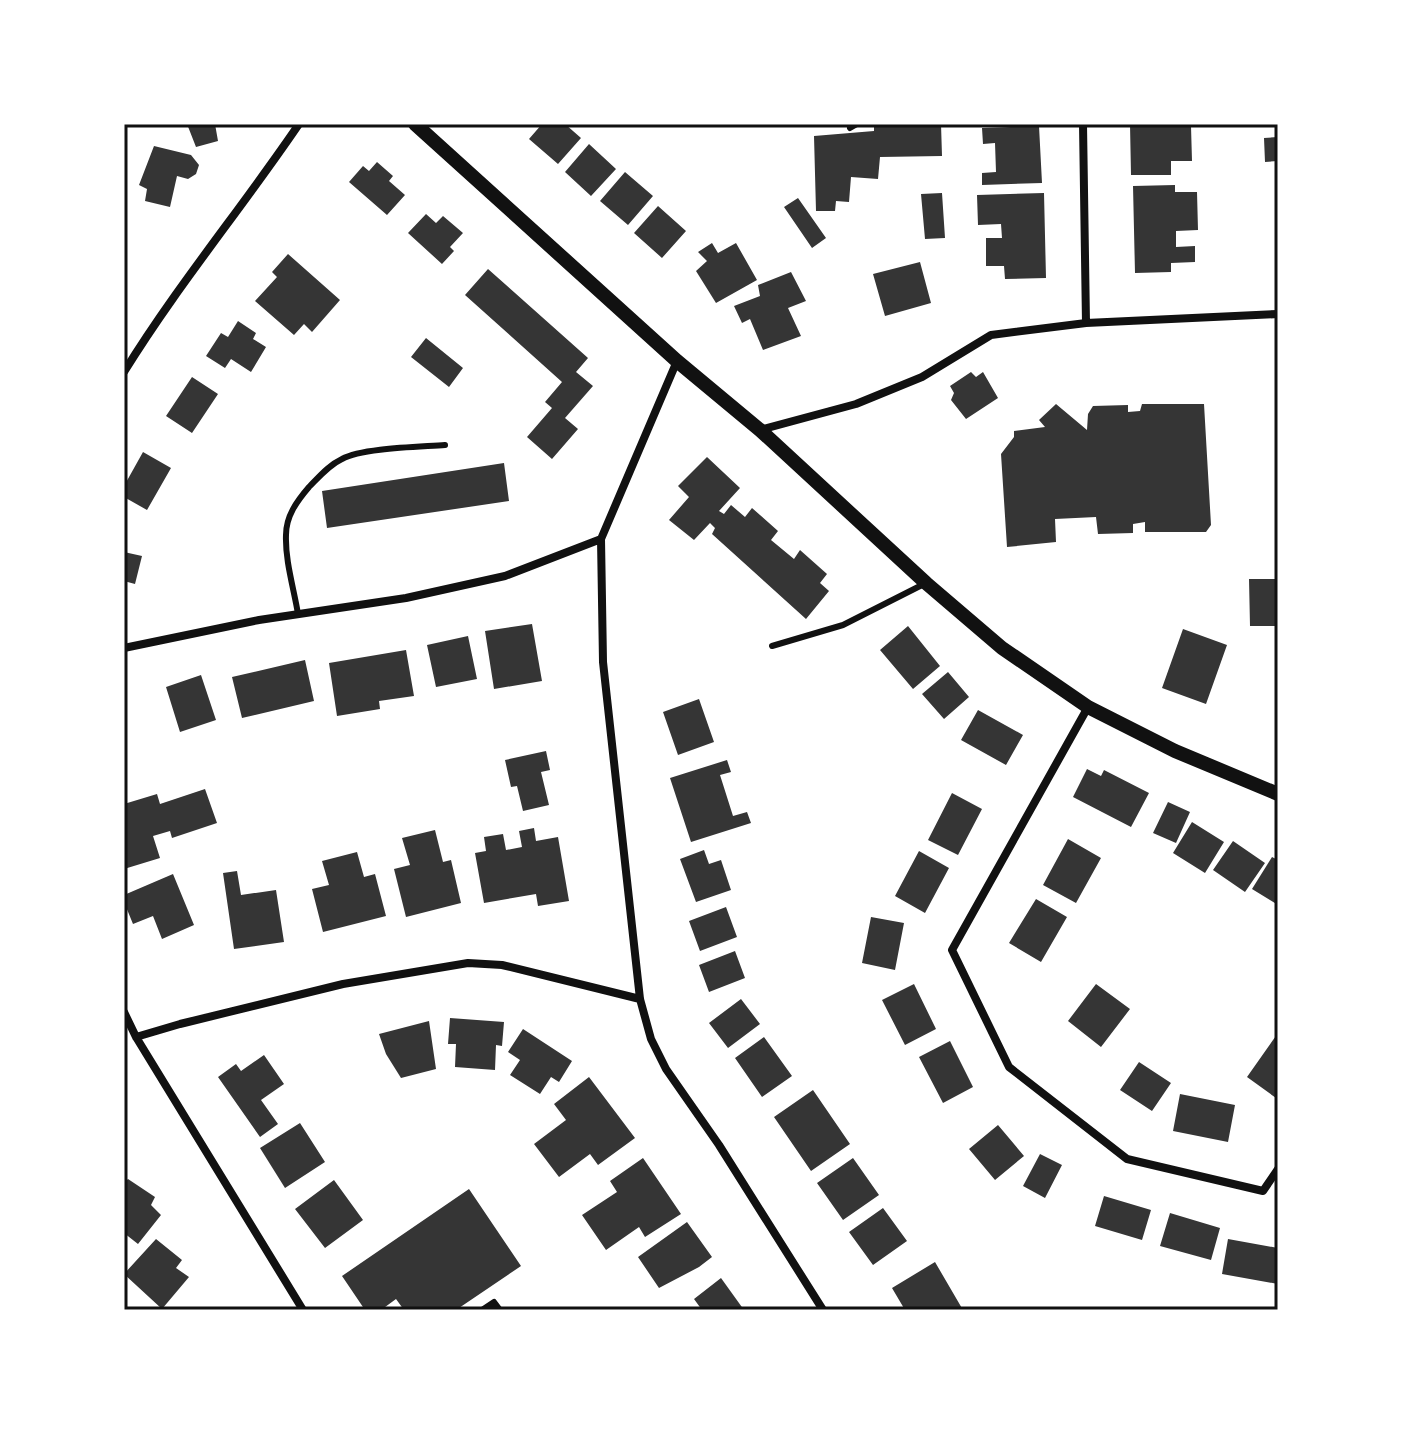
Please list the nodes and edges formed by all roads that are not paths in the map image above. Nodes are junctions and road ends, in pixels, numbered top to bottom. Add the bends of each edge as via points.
1 (299, 124) edge
2 (415, 124) edge
3 (1083, 124) edge
4 (1278, 314) edge
5 (1086, 323) junction
6 (677, 361) junction
7 (124, 372) edge
8 (760, 430) junction
9 (445, 445) dead end
10 (601, 539) junction
11 (926, 583) junction
12 (298, 614) junction
13 (772, 646) dead end
14 (124, 648) edge
15 (1088, 707) junction
16 (1278, 794) edge
17 (640, 999) junction
18 (124, 1012) edge
19 (136, 1037) junction
20 (1278, 1169) edge
21 (303, 1310) edge
22 (482, 1310) edge
23 (500, 1310) edge
24 (823, 1310) edge

1 - 7 street
2 - 6 street
3 - 5 street
4 - 5 street
5 - 8 street via 991,335 922,377 856,404
6 - 8 street
6 - 10 street
8 - 11 street
9 - 12 lane via 357,453 322,473 297,500 285,534
10 - 12 street via 505,576
10 - 17 street via 603,662
11 - 13 lane via 843,625
11 - 15 street via 1002,648
12 - 14 street
15 - 16 street
15 - 20 street via 952,950 1009,1067 1127,1159 1263,1191
17 - 19 street via 502,965 468,963 343,984
17 - 24 street via 666,1069
18 - 19 street
19 - 21 street
22 - 23 lane via 494,1302

